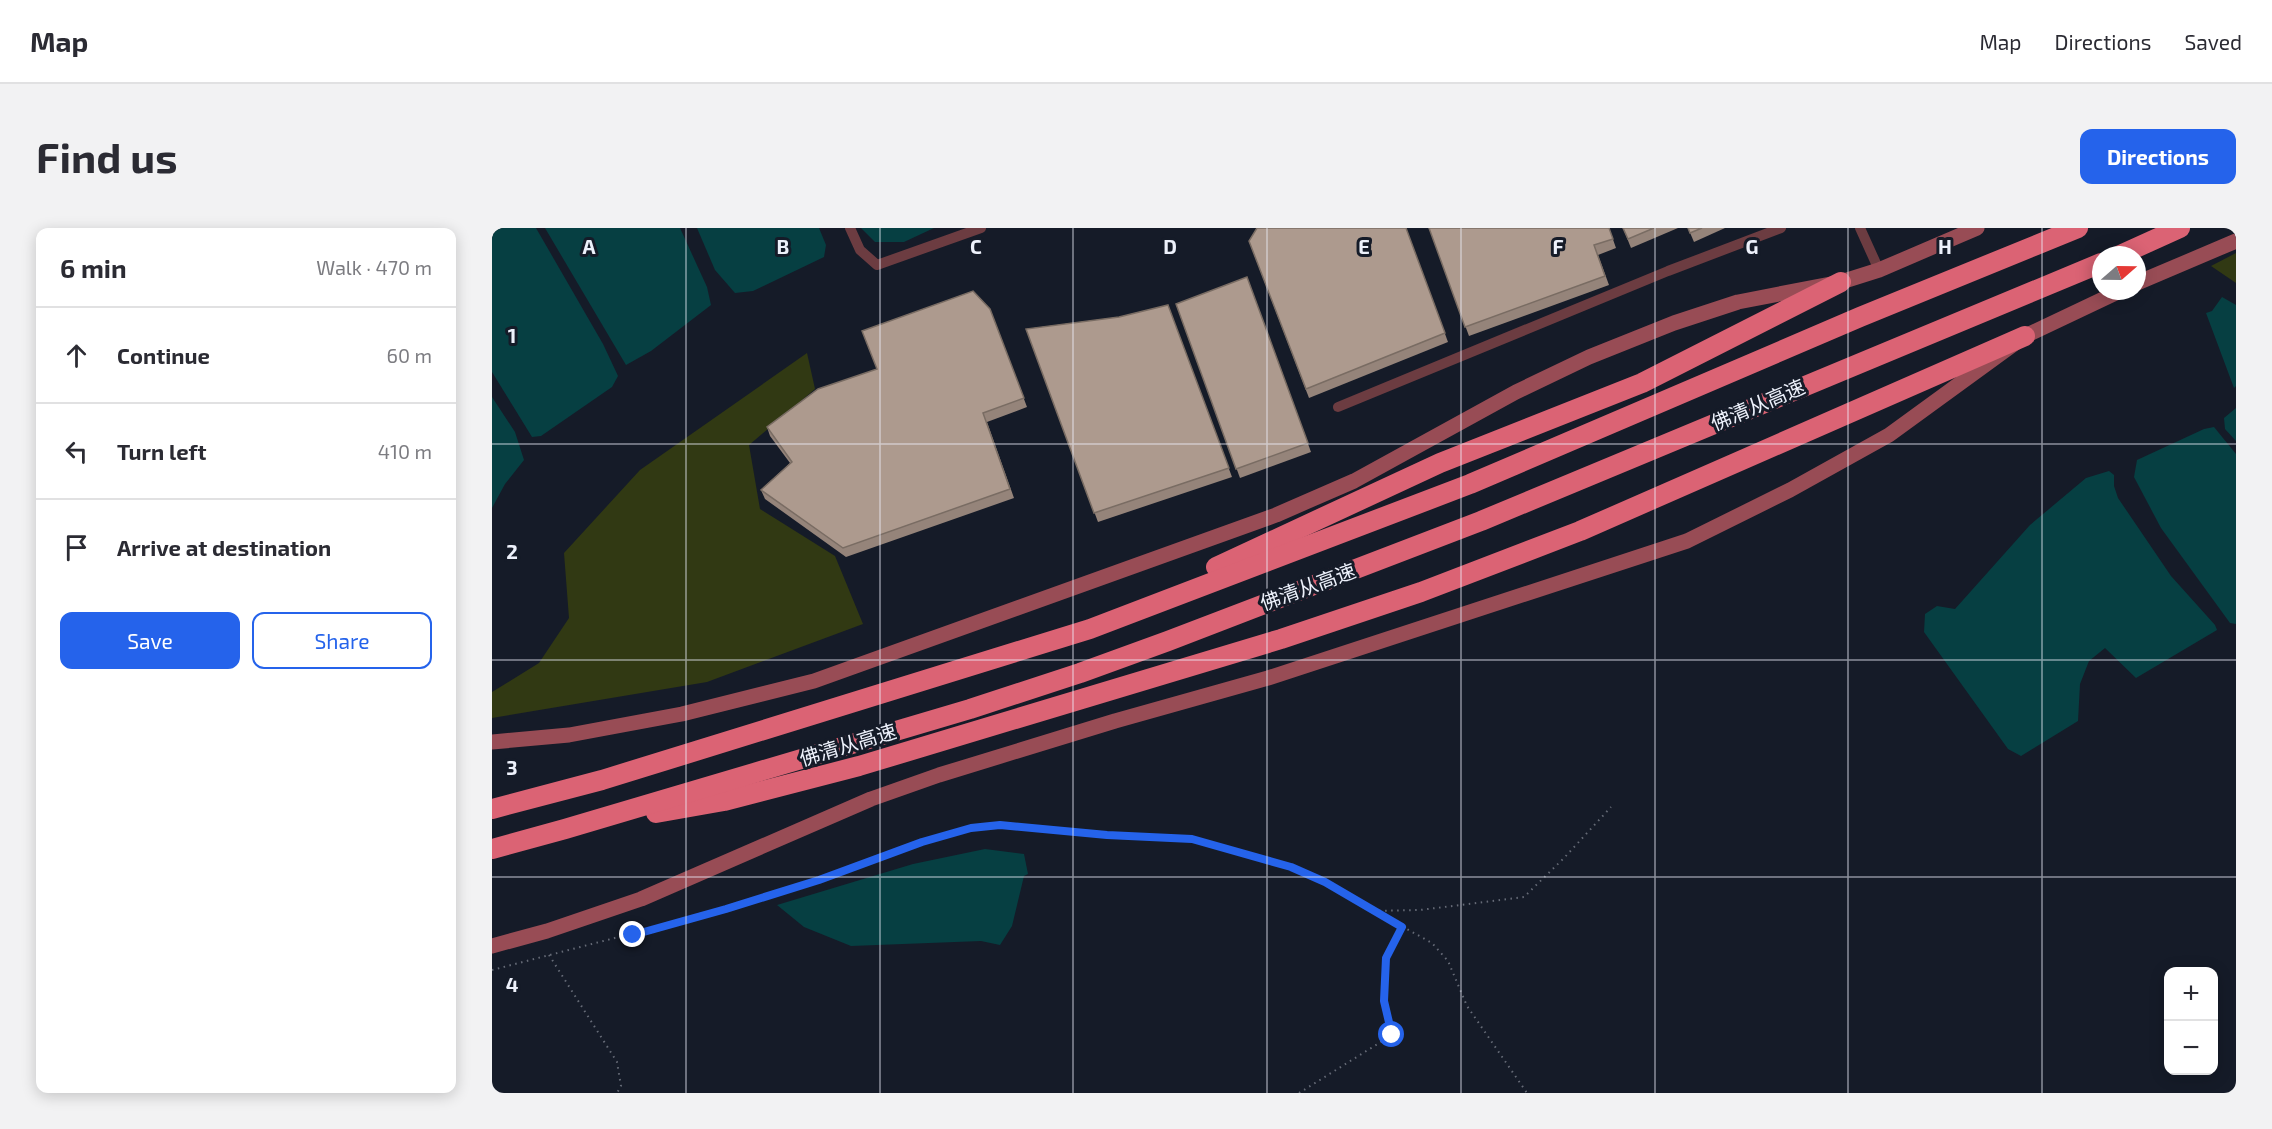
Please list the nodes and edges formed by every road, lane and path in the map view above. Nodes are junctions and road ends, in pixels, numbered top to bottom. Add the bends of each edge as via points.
1 (850, 228) edge
2 (981, 228) edge
3 (1781, 228) edge
4 (1860, 228) edge
5 (1977, 228) edge
6 (2078, 228) edge
7 (2180, 228) edge
8 (2236, 241) edge
9 (2140, 246) edge
10 (2092, 267) edge
11 (1879, 270) junction
12 (2146, 279) edge
13 (1841, 282) junction
14 (2101, 300) edge
15 (2025, 336) junction
16 (1338, 406) dead end
17 (1078, 633) junction
18 (492, 742) edge
19 (1611, 807) dead end
20 (492, 808) edge
21 (565, 830) junction
22 (492, 849) edge
23 (1373, 911) junction
24 (1402, 927) junction
25 (492, 946) edge
26 (549, 955) junction
27 (492, 970) edge
28 (617, 1093) edge
29 (1299, 1093) edge
30 (1527, 1093) edge

1 - 2 street via 860,250 877,266
3 - 16 street
4 - 11 street
5 - 11 main road
6 - 17 highway, 佛清从高速 via 1470,484
7 - 9 highway
8 - 12 main road
10 - 21 highway, 佛清从高速 via 1492,516 1168,641 970,709
11 - 13 main road
13 - 17 highway via 1642,383 1440,463 1135,601
13 - 18 main road via 1738,302 1674,322 1516,392 1354,481 1276,515 814,681 682,714 569,735
14 - 15 main road
15 - 21 highway via 1580,531 1421,592 1281,639 859,766 724,801
15 - 25 main road via 1889,435 1687,541 1268,678 939,775 871,799 641,899
17 - 20 highway, 佛清从高速 via 602,780
19 - 23 path via 1524,897 1420,910
21 - 22 highway, 佛清从高速
23 - 24 path
23 - 26 path via 1291,867 1192,839 1000,825 971,828 922,842 726,909
24 - 29 path via 1386,958 1384,1001 1392,1035
24 - 30 path via 1432,943 1448,961 1467,1006
26 - 27 path
26 - 28 path via 617,1062 621,1086

